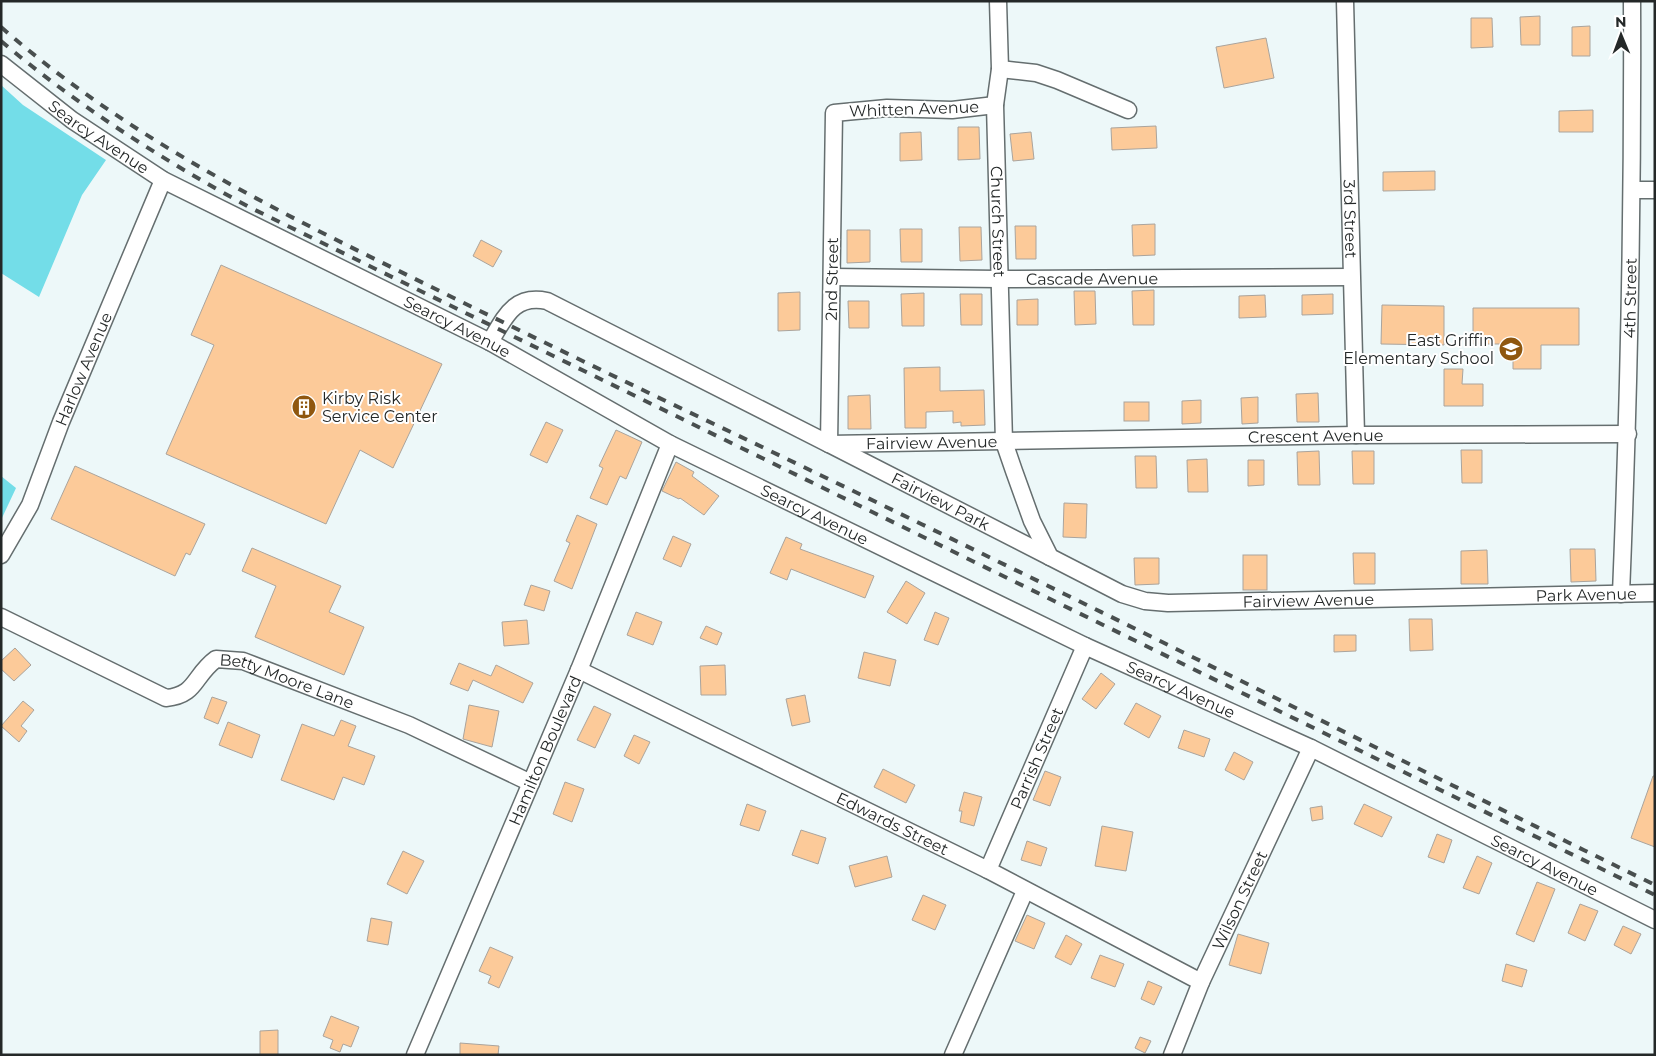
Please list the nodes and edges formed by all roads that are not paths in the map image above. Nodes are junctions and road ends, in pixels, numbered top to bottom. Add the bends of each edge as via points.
1 (998, 1) edge
2 (1344, 1) edge
3 (1632, 1) edge
4 (1, 64) edge
5 (1000, 69) junction
6 (995, 105) junction
7 (1128, 110) dead end
8 (834, 113) joint
9 (163, 180) junction
10 (1633, 190) junction
11 (1655, 190) edge
12 (832, 277) junction
13 (1351, 277) junction
14 (998, 279) junction
15 (490, 342) junction
16 (1628, 434) junction
17 (1356, 435) junction
18 (1004, 442) junction
19 (670, 444) junction
20 (829, 444) junction
21 (1, 556) edge
22 (1050, 557) junction
23 (1655, 593) edge
24 (1621, 594) junction
25 (1520, 595) joint
26 (1, 617) edge
27 (1085, 646) junction
28 (579, 670) junction
29 (1311, 748) junction
30 (531, 783) junction
31 (988, 870) junction
32 (1025, 890) junction
33 (1655, 920) edge
34 (1202, 982) junction
35 (415, 1055) edge
36 (953, 1055) edge
37 (1172, 1055) edge

1 - 5 street, Church Street
2 - 13 street, 3rd Street
3 - 10 street, 4th Street
4 - 9 street, Searcy Avenue via 72,120
5 - 6 street, Church Street
5 - 7 street via 1036,73
6 - 8 street, Whitten Avenue via 952,110 886,108
6 - 14 street, Church Street
8 - 12 street, 2nd Street
9 - 15 street, Searcy Avenue
9 - 21 street, Harlow Avenue via 61,422 30,505
10 - 11 street
10 - 16 street, 4th Street
12 - 14 street, Cascade Avenue
12 - 20 street, 2nd Street
13 - 14 street, Cascade Avenue
13 - 17 street, 3rd Street
14 - 18 street, Church Street
15 - 19 street, Searcy Avenue
15 - 20 street, Fairview Avenue via 512,309 525,300 547,301
16 - 17 street, Crescent Avenue
16 - 24 street, 4th Street
17 - 18 street, Crescent Avenue
18 - 20 street, Fairview Avenue
18 - 22 street, Fairview Avenue via 1032,521
19 - 27 street, Searcy Avenue
19 - 28 street, Hamilton Boulevard
20 - 22 street, Fairview Park
22 - 25 street, Fairview Avenue via 1122,594 1153,602
23 - 24 street, Park Avenue
24 - 25 street, Park Avenue
26 - 30 street, Betty Moore Lane via 166,698 190,691 203,668 216,659 243,661 409,725
27 - 29 street, Searcy Avenue
27 - 31 street, Parrish Street
28 - 30 street, Hamilton Boulevard
28 - 31 street, Edwards Street
29 - 33 street, Searcy Avenue
29 - 34 street, Wilson Street
30 - 35 street, Hamilton Boulevard
31 - 32 street, Edwards Street
32 - 34 street, Edwards Street
32 - 36 street
34 - 37 street, Wilson Street

